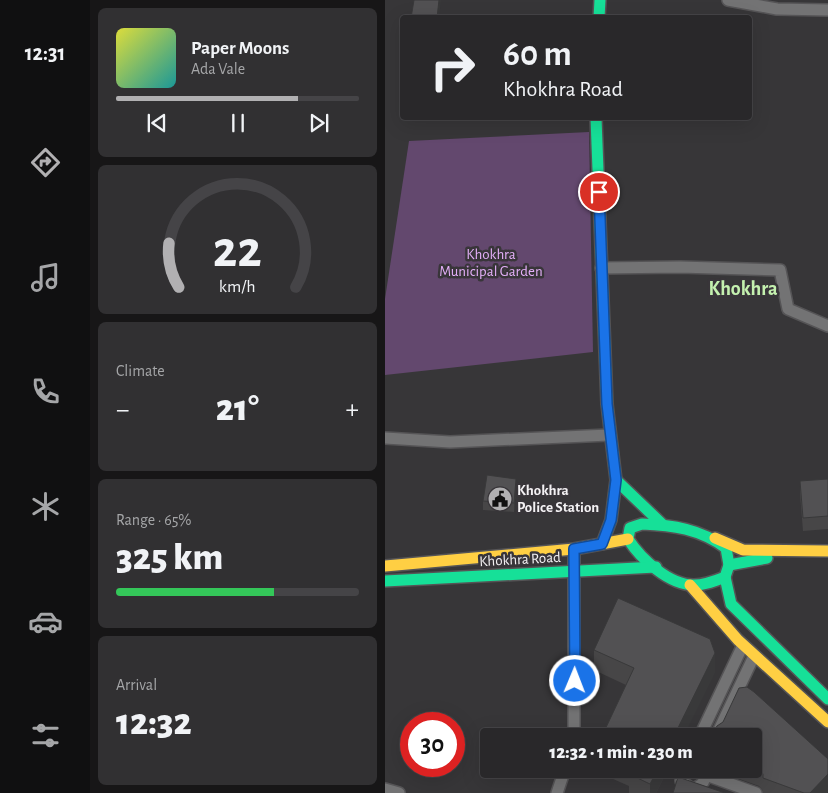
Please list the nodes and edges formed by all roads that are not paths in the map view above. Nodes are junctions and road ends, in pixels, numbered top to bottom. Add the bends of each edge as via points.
1 (600, 0) edge
2 (728, 0) edge
3 (828, 10) edge
4 (599, 15) edge
5 (596, 120) edge
6 (601, 268) junction
7 (828, 326) edge
8 (609, 435) junction
9 (385, 438) edge
10 (616, 480) junction
11 (662, 524) junction
12 (712, 536) junction
13 (628, 539) junction
14 (602, 544) junction
15 (574, 549) junction
16 (828, 551) edge
17 (797, 552) junction
18 (729, 565) junction
19 (385, 566) edge
20 (656, 567) junction
21 (575, 571) junction
22 (725, 577) junction
23 (385, 581) edge
24 (690, 585) junction
25 (743, 645) junction
26 (754, 656) junction
27 (828, 699) edge
28 (828, 722) edge
29 (574, 728) edge
30 (704, 728) edge
31 (720, 728) edge
32 (562, 778) edge
33 (681, 778) edge
34 (703, 778) edge
35 (719, 778) edge
36 (385, 789) edge
37 (692, 789) junction
38 (399, 793) edge
39 (557, 793) edge
40 (704, 793) edge
41 (756, 793) edge

1 - 4 main road
2 - 3 street via 777,9
5 - 6 main road
6 - 7 street via 780,270 788,309
6 - 8 main road
8 - 9 street via 450,442
8 - 10 main road
10 - 11 main road
10 - 14 main road via 611,520
11 - 12 main road
11 - 13 main road via 642,524 631,528
12 - 17 main road via 743,550
12 - 18 main road via 727,548
13 - 14 main road, Khokhra Road
13 - 20 main road via 633,550
14 - 15 main road, Khokhra Road
15 - 19 main road, Khokhra Road
15 - 21 street
16 - 17 main road
17 - 18 main road
18 - 22 main road
20 - 21 main road, Khokhra Road
20 - 24 main road
21 - 23 main road, Khokhra Road
21 - 29 street
22 - 24 main road
22 - 27 main road via 731,604
24 - 25 main road via 714,616
25 - 26 main road
25 - 30 street
26 - 28 main road
26 - 31 street
32 - 39 street
33 - 37 street
34 - 37 street via 701,785
35 - 41 street
36 - 38 street
37 - 40 street

